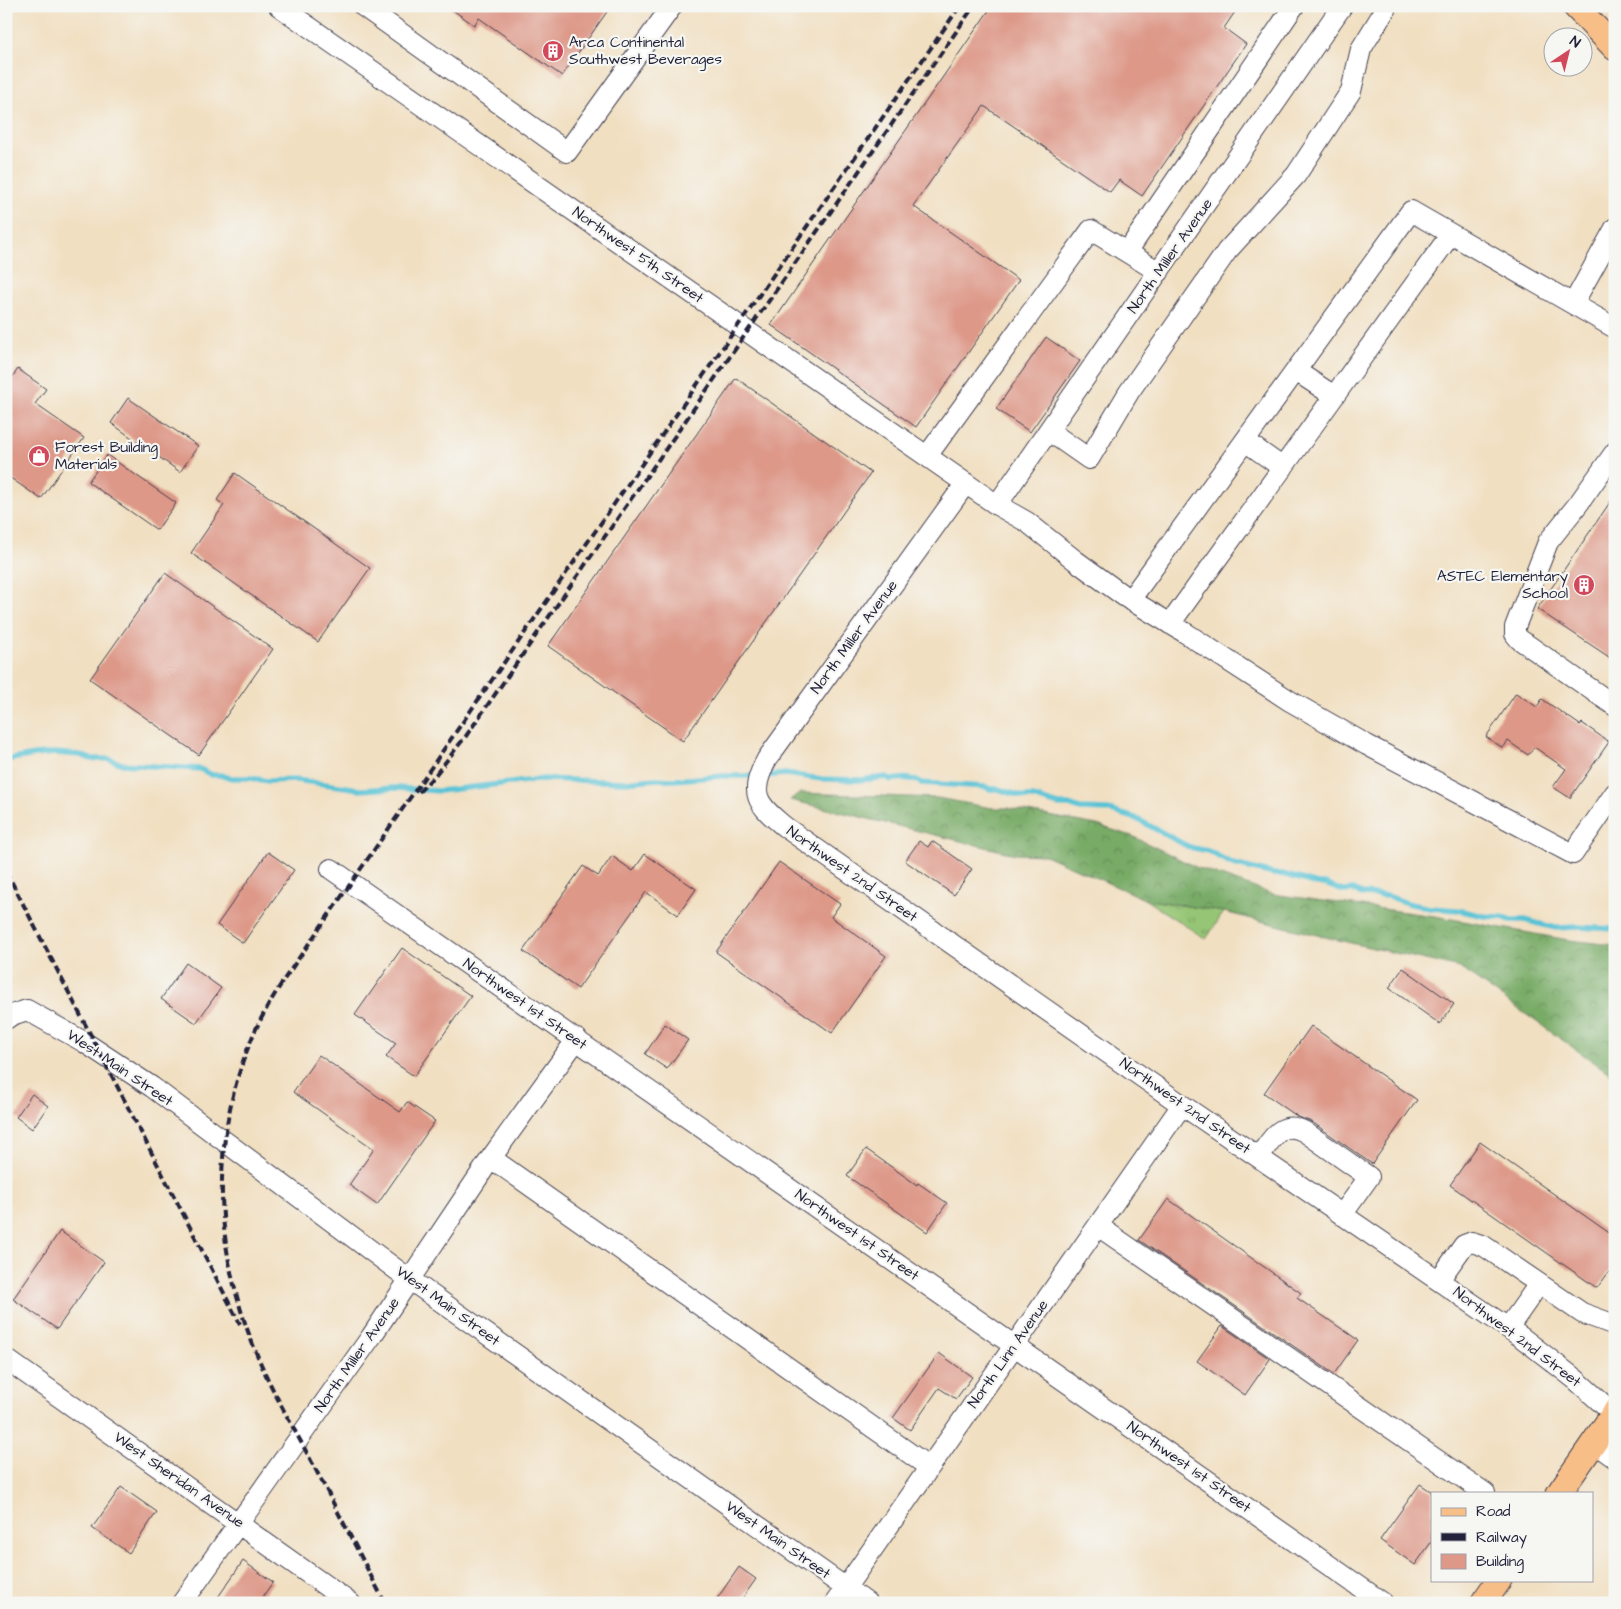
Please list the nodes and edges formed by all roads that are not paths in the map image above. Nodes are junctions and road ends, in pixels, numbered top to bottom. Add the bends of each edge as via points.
1 (279, 6) edge
2 (363, 6) edge
3 (672, 6) edge
4 (1294, 6) edge
5 (1342, 6) edge
6 (1574, 6) edge
7 (1385, 10) dead end
8 (1615, 48) edge
9 (1615, 228) edge
10 (1451, 234) junction
11 (1127, 252) junction
12 (1158, 272) junction
13 (1573, 304) junction
14 (1615, 328) edge
15 (1296, 371) junction
16 (1334, 396) junction
17 (1049, 431) junction
18 (1245, 441) junction
19 (1615, 452) edge
20 (927, 456) junction
21 (1283, 468) junction
22 (966, 483) junction
23 (997, 505) junction
24 (1130, 600) junction
25 (1170, 624) junction
26 (1615, 706) edge
27 (757, 790) joint
28 (1615, 793) edge
29 (331, 869) dead end
30 (6, 1019) edge
31 (577, 1039) junction
32 (1182, 1105) junction
33 (491, 1158) junction
34 (1259, 1158) junction
35 (1342, 1215) junction
36 (1098, 1226) junction
37 (408, 1278) junction
38 (1439, 1280) junction
39 (1538, 1284) junction
40 (1615, 1325) edge
41 (1508, 1328) junction
42 (1015, 1345) junction
43 (6, 1359) edge
44 (1614, 1413) edge
45 (1594, 1443) junction
46 (1615, 1458) edge
47 (929, 1467) junction
48 (1484, 1492) edge
49 (1560, 1492) edge
50 (239, 1523) junction
51 (1498, 1582) edge
52 (840, 1595) edge
53 (182, 1603) edge
54 (350, 1603) edge
55 (867, 1603) edge
56 (1383, 1603) edge
57 (1483, 1603) edge

1 - 20 street, Northwest 5th Street
2 - 3 street via 567,152
4 - 11 street
5 - 12 street, North Miller Avenue
6 - 8 main road
7 - 17 street via 1361,49 1351,91 1296,175 1227,251 1129,392 1089,459
9 - 13 street
10 - 13 street
10 - 15 street via 1411,211
10 - 16 street
11 - 12 street
11 - 20 street via 1091,230
12 - 17 street, North Miller Avenue
13 - 14 street
15 - 16 street
15 - 18 street
16 - 21 street
17 - 23 street, North Miller Avenue
18 - 21 street
18 - 24 street
19 - 26 street via 1548,542 1515,627 1519,639
20 - 22 street, Northwest 5th Street
21 - 25 street
22 - 23 street, Northwest 5th Street
22 - 27 street, North Miller Avenue via 766,759
23 - 24 street, Northwest 5th Street via 1027,522
24 - 25 street, Northwest 5th Street
25 - 28 street, Northwest 5th Street via 1366,745 1573,854
27 - 32 street, Northwest 2nd Street via 762,805 785,827
29 - 31 street, Northwest 1st Street
30 - 37 street, West Main Street via 27,1010 84,1042 152,1088
31 - 33 street, North Miller Avenue
31 - 42 street, Northwest 1st Street
32 - 34 street, Northwest 2nd Street
32 - 36 street, North Linn Avenue
33 - 37 street, North Miller Avenue
33 - 47 street
34 - 35 street, Northwest 2nd Street
34 - 35 street via 1275,1135 1287,1127 1297,1127 1305,1132 1369,1177
35 - 38 street, Northwest 2nd Street
36 - 42 street, North Linn Avenue
36 - 48 street
37 - 50 street, North Miller Avenue
37 - 52 street, West Main Street
38 - 39 street via 1464,1245 1472,1242 1484,1246
38 - 41 street, Northwest 2nd Street
39 - 40 street via 1582,1313
39 - 41 street
41 - 44 street, Northwest 2nd Street
42 - 47 street, North Linn Avenue
42 - 56 street, Northwest 1st Street
43 - 50 street, West Sheridan Avenue
44 - 45 main road
45 - 46 street
45 - 49 main road
47 - 52 street, North Linn Avenue
50 - 53 street, North Miller Avenue
50 - 54 street, West Sheridan Avenue
51 - 57 main road
52 - 55 street, West Main Street

